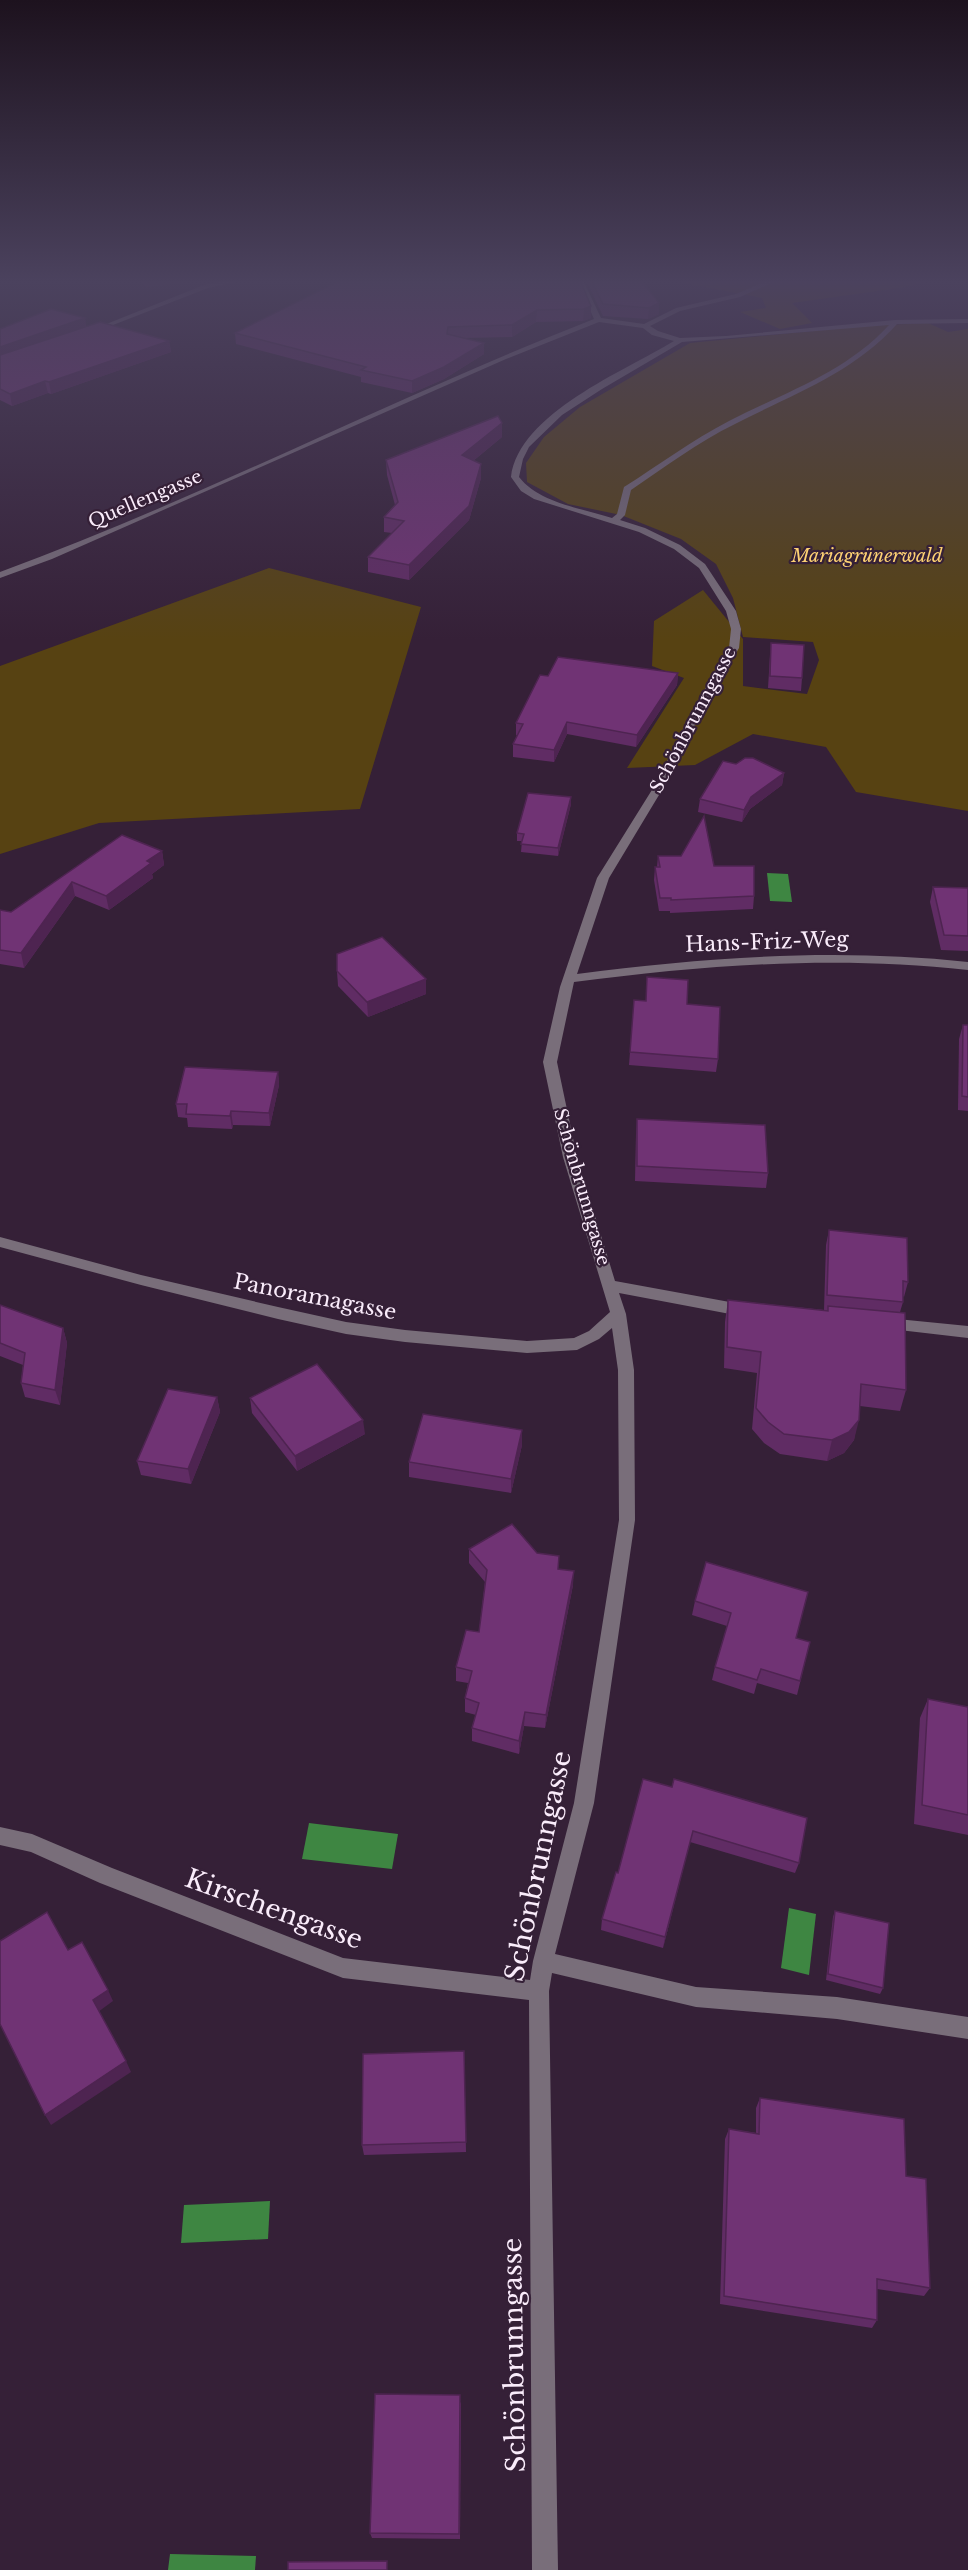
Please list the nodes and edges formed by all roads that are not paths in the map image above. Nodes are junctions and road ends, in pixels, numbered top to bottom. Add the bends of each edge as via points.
1 (407, 400) edge
2 (580, 400) edge
3 (777, 400) edge
4 (613, 521) junction
5 (0, 575) edge
6 (968, 966) edge
7 (569, 979) junction
8 (0, 1242) edge
9 (611, 1286) junction
10 (766, 1313) edge
11 (618, 1314) junction
12 (873, 1323) edge
13 (968, 1332) edge
14 (0, 1836) edge
15 (543, 1961) junction
16 (539, 1992) junction
17 (968, 2028) edge
18 (545, 2570) edge

1 - 5 street, Quellengasse
2 - 4 street, Schönbrunngasse via 546,424 527,444 516,464 515,477 537,497
3 - 4 street via 730,423 627,489 621,515
4 - 7 street, Schönbrunngasse via 660,537 702,566 731,611 736,629 734,648 660,785 603,878
6 - 7 street, Hans-Friz-Weg via 820,956 678,964
7 - 9 street, Schönbrunngasse via 550,1062 570,1157
8 - 11 street, Panoramagasse via 346,1328 405,1336 527,1347 577,1344
9 - 10 street, Schönbrunngasse
9 - 11 street, Schönbrunngasse
11 - 15 street, Schönbrunngasse via 626,1370 627,1520 584,1803
12 - 13 street
14 - 16 street, Kirschengasse via 32,1843 343,1968
15 - 16 street, Schönbrunngasse
15 - 17 street via 696,1997 837,2008
16 - 18 street, Schönbrunngasse

